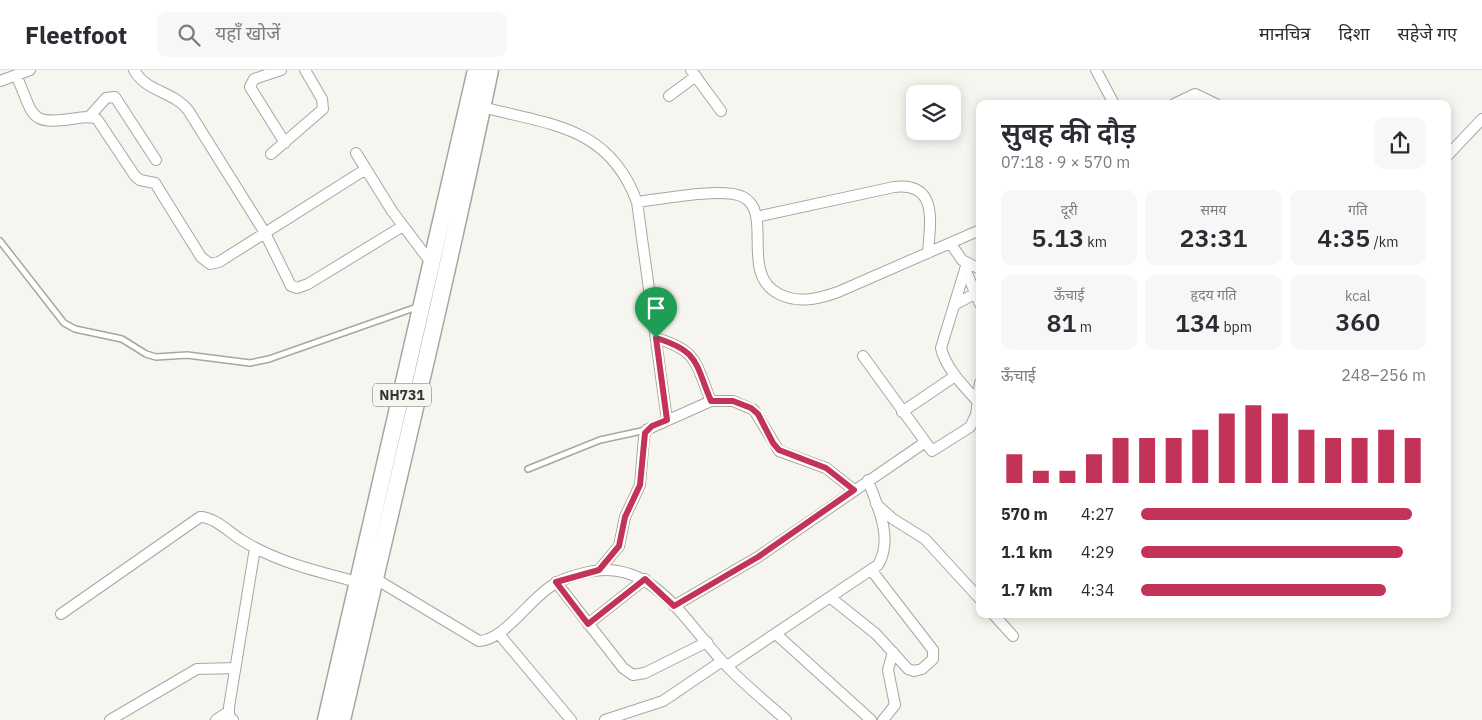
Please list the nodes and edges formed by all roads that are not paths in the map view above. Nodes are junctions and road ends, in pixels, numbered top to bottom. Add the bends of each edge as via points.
1 (30, 70) edge
2 (134, 70) edge
3 (281, 70) edge
4 (305, 70) edge
5 (476, 70) edge
6 (490, 70) edge
7 (1096, 70) edge
8 (693, 72) edge
9 (16, 75) junction
10 (2, 77) edge
11 (669, 96) dead end
12 (1112, 100) edge
13 (1182, 100) edge
14 (1210, 100) edge
15 (482, 108) junction
16 (721, 111) dead end
17 (89, 117) junction
18 (1482, 119) edge
19 (285, 143) junction
20 (1451, 152) edge
21 (271, 154) dead end
22 (356, 154) dead end
23 (156, 160) dead end
24 (366, 169) junction
25 (637, 202) junction
26 (756, 216) junction
27 (404, 226) junction
28 (976, 232) edge
29 (265, 233) junction
30 (0, 241) edge
31 (951, 244) junction
32 (928, 253) junction
33 (432, 264) junction
34 (966, 266) junction
35 (976, 268) edge
36 (976, 288) edge
37 (976, 293) edge
38 (954, 305) junction
39 (423, 306) junction
40 (656, 338) junction
41 (863, 356) dead end
42 (956, 376) junction
43 (976, 400) edge
44 (711, 401) junction
45 (902, 412) junction
46 (976, 415) edge
47 (667, 420) junction
48 (646, 430) junction
49 (924, 442) junction
50 (528, 469) dead end
51 (868, 480) junction
52 (854, 490) junction
53 (876, 504) junction
54 (255, 548) junction
55 (599, 570) junction
56 (872, 570) junction
57 (374, 578) junction
58 (645, 579) junction
59 (358, 582) junction
60 (556, 582) junction
61 (976, 595) edge
62 (831, 598) junction
63 (674, 606) junction
64 (61, 614) dead end
65 (997, 618) edge
66 (588, 624) junction
67 (499, 634) junction
68 (776, 634) junction
69 (1013, 636) dead end
70 (707, 642) junction
71 (893, 652) junction
72 (724, 664) junction
73 (235, 668) junction
74 (230, 716) edge
75 (110, 720) edge
76 (216, 720) edge
77 (326, 720) edge
78 (342, 720) edge
79 (570, 720) edge
80 (605, 720) edge
81 (786, 720) edge
82 (871, 720) edge
83 (883, 720) edge

1 - 9 street
2 - 29 street via 145,84 184,105
3 - 19 street via 254,79 250,87
4 - 19 street via 324,107
5 - 33 highway, NH731
6 - 15 highway, NH731
7 - 12 street
8 - 11 street
8 - 16 street
9 - 10 street
9 - 17 street via 33,113 41,120 53,122
13 - 14 street via 1195,94
15 - 25 street via 584,135 610,155 631,185
15 - 57 highway, NH731 via 440,304
17 - 23 street via 106,98 115,97
17 - 29 street via 99,121 137,178 155,183 206,262 219,262
18 - 20 street
19 - 21 street
22 - 24 street
24 - 27 street
24 - 29 street
25 - 26 street via 726,192 747,199
25 - 40 street
26 - 32 street via 894,187 910,187 921,192 928,201
26 - 32 street via 761,276 776,293 796,300 820,298 838,292
27 - 29 street via 297,288 288,284
27 - 33 street
28 - 31 street
30 - 39 lane via 64,323 75,329 122,339 156,357 187,356 250,363
31 - 32 street
31 - 34 street
33 - 39 highway, NH731
34 - 35 street
34 - 36 street
34 - 38 street
37 - 38 street
38 - 42 street via 942,348 945,360
39 - 59 highway, NH731
40 - 44 street via 688,352
40 - 47 street
41 - 45 street
42 - 43 street
42 - 45 street
44 - 47 street
44 - 52 street via 733,401 751,408 779,450 826,468
45 - 49 street
46 - 49 street via 965,432 934,451
47 - 48 street
48 - 50 lane via 592,442
48 - 55 street via 640,485 625,517 621,541
49 - 51 street
51 - 52 street
51 - 53 street
52 - 63 street via 758,557
53 - 56 street via 885,541 881,560
53 - 61 street via 925,539
54 - 59 street via 305,568
54 - 64 street via 210,520 195,518
54 - 73 street
55 - 58 street via 618,570
55 - 60 street
56 - 62 street
56 - 71 street via 934,653 929,664 914,672
57 - 67 street via 472,639 486,641
57 - 78 highway, NH731
58 - 63 street
58 - 66 street
59 - 77 highway, NH731
60 - 66 street
60 - 67 street
62 - 68 street
62 - 71 street
63 - 70 street
65 - 69 street
66 - 70 street via 623,668 633,675 645,673
67 - 79 street
68 - 72 street
68 - 82 street
70 - 72 street
71 - 83 street via 888,670 895,705
72 - 80 street via 663,701
72 - 81 street
73 - 74 street
73 - 75 street via 197,669
74 - 76 street

